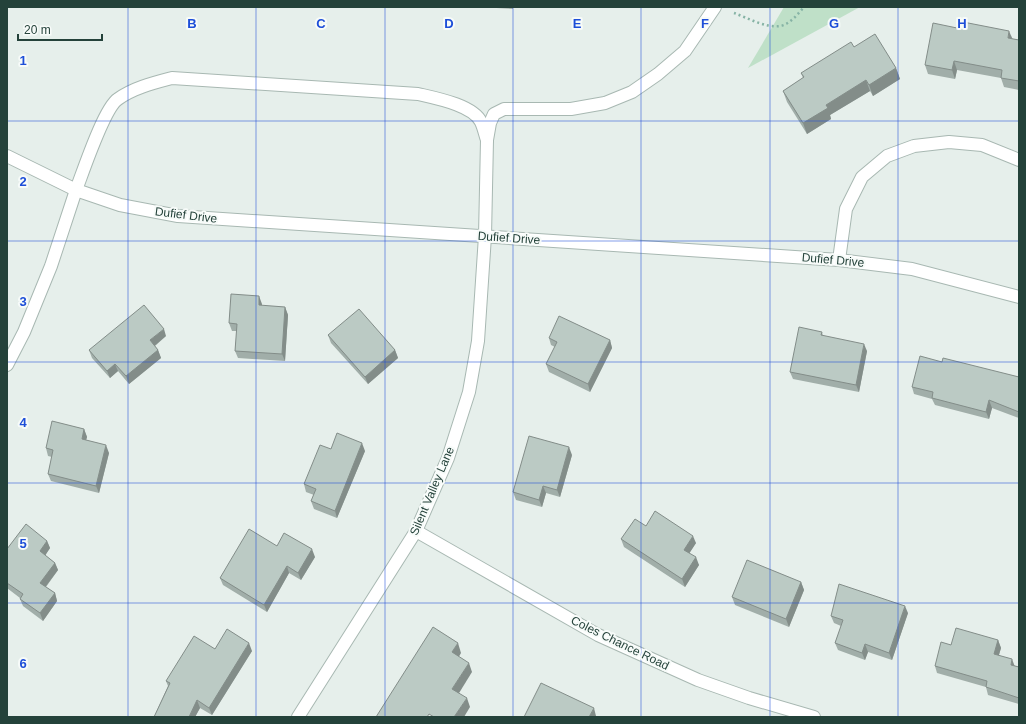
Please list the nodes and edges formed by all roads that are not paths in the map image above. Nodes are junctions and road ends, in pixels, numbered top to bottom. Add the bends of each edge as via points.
1 (715, 7) edge
2 (487, 140) junction
3 (7, 156) edge
4 (1019, 160) edge
5 (76, 190) junction
6 (485, 236) junction
7 (839, 260) junction
8 (1019, 297) edge
9 (7, 365) edge
10 (416, 532) junction
11 (298, 717) edge
12 (814, 717) edge

1 - 2 street via 685,51 632,92 605,103 571,108 504,109 494,114
2 - 5 street via 481,122 474,112 418,94 172,78 152,83 116,99 106,114
2 - 6 street, Silent Valley Lane
3 - 5 street, Dufief Drive
4 - 7 street via 982,145 949,142 914,146 887,156 862,177 846,209
5 - 6 street, Dufief Drive via 120,205 178,216
5 - 9 street via 51,266 24,332
6 - 7 street, Dufief Drive
6 - 10 street, Silent Valley Lane via 478,341 469,392 448,458
7 - 8 street, Dufief Drive via 912,268
10 - 11 street, Silent Valley Lane
10 - 12 street, Coles Chance Road via 598,635 698,680

